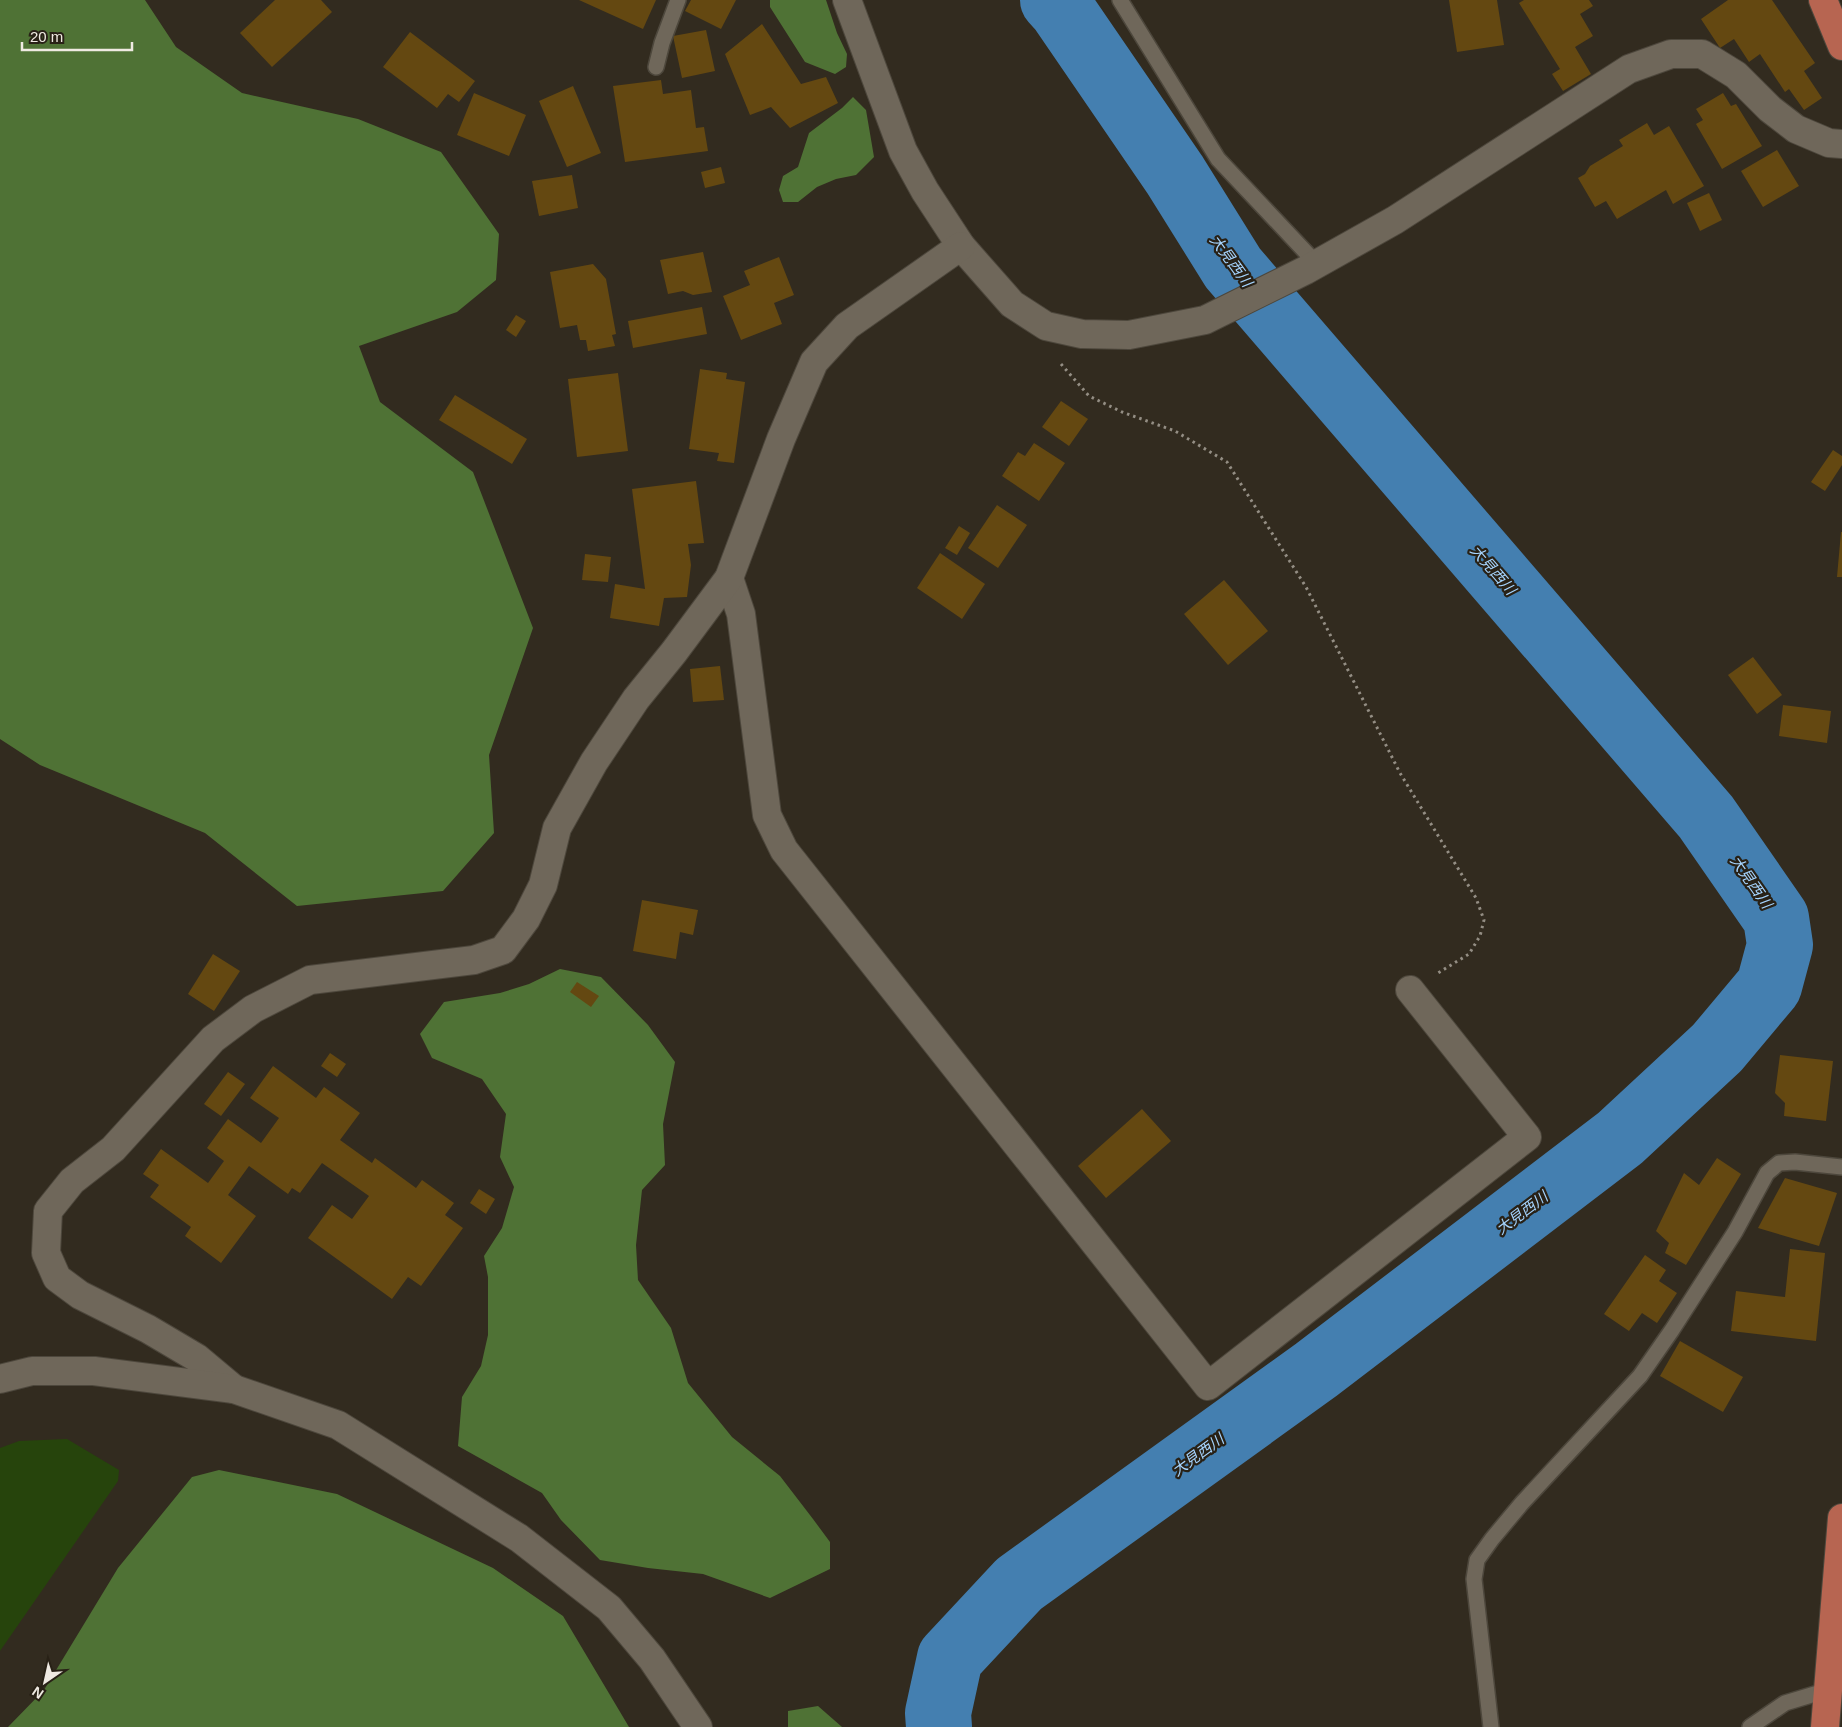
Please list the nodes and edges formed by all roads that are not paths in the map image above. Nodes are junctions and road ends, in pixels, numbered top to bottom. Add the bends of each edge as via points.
1 (678, 0) edge
2 (848, 0) edge
3 (1120, 0) edge
4 (1823, 0) edge
5 (1842, 46) edge
6 (656, 67) dead end
7 (1842, 144) edge
8 (961, 246) junction
9 (1311, 266) junction
10 (729, 578) junction
11 (1410, 990) road end
12 (1842, 1167) edge
13 (0, 1379) edge
14 (234, 1389) junction
15 (1842, 1518) edge
16 (1828, 1690) junction
17 (698, 1727) edge
18 (1491, 1727) edge
19 (1750, 1727) edge
20 (1825, 1727) edge

1 - 6 lane
2 - 8 street via 904,151 925,191
3 - 9 lane via 1218,159
4 - 5 main road
7 - 9 street via 1796,130 1736,75 1702,54 1671,54 1629,69 1395,220
8 - 9 street via 1012,304 1046,326 1082,334 1129,335 1205,320
8 - 10 street via 846,326 814,362 781,439
10 - 11 street via 741,614 767,815 784,850 1208,1386 1527,1137
10 - 14 street via 636,699 594,762 557,828 543,885 526,919 503,950 474,960 310,980 253,1009 213,1039 113,1149 72,1181 48,1211 46,1253 57,1278 197,1358
12 - 18 lane via 1795,1162 1779,1164 1767,1173 1735,1232 1640,1376 1522,1503 1477,1560 1474,1579
13 - 14 street via 32,1372 94,1371
14 - 17 street via 338,1425 519,1538 609,1608 652,1659
15 - 16 main road
16 - 19 lane via 1785,1703
16 - 20 main road

